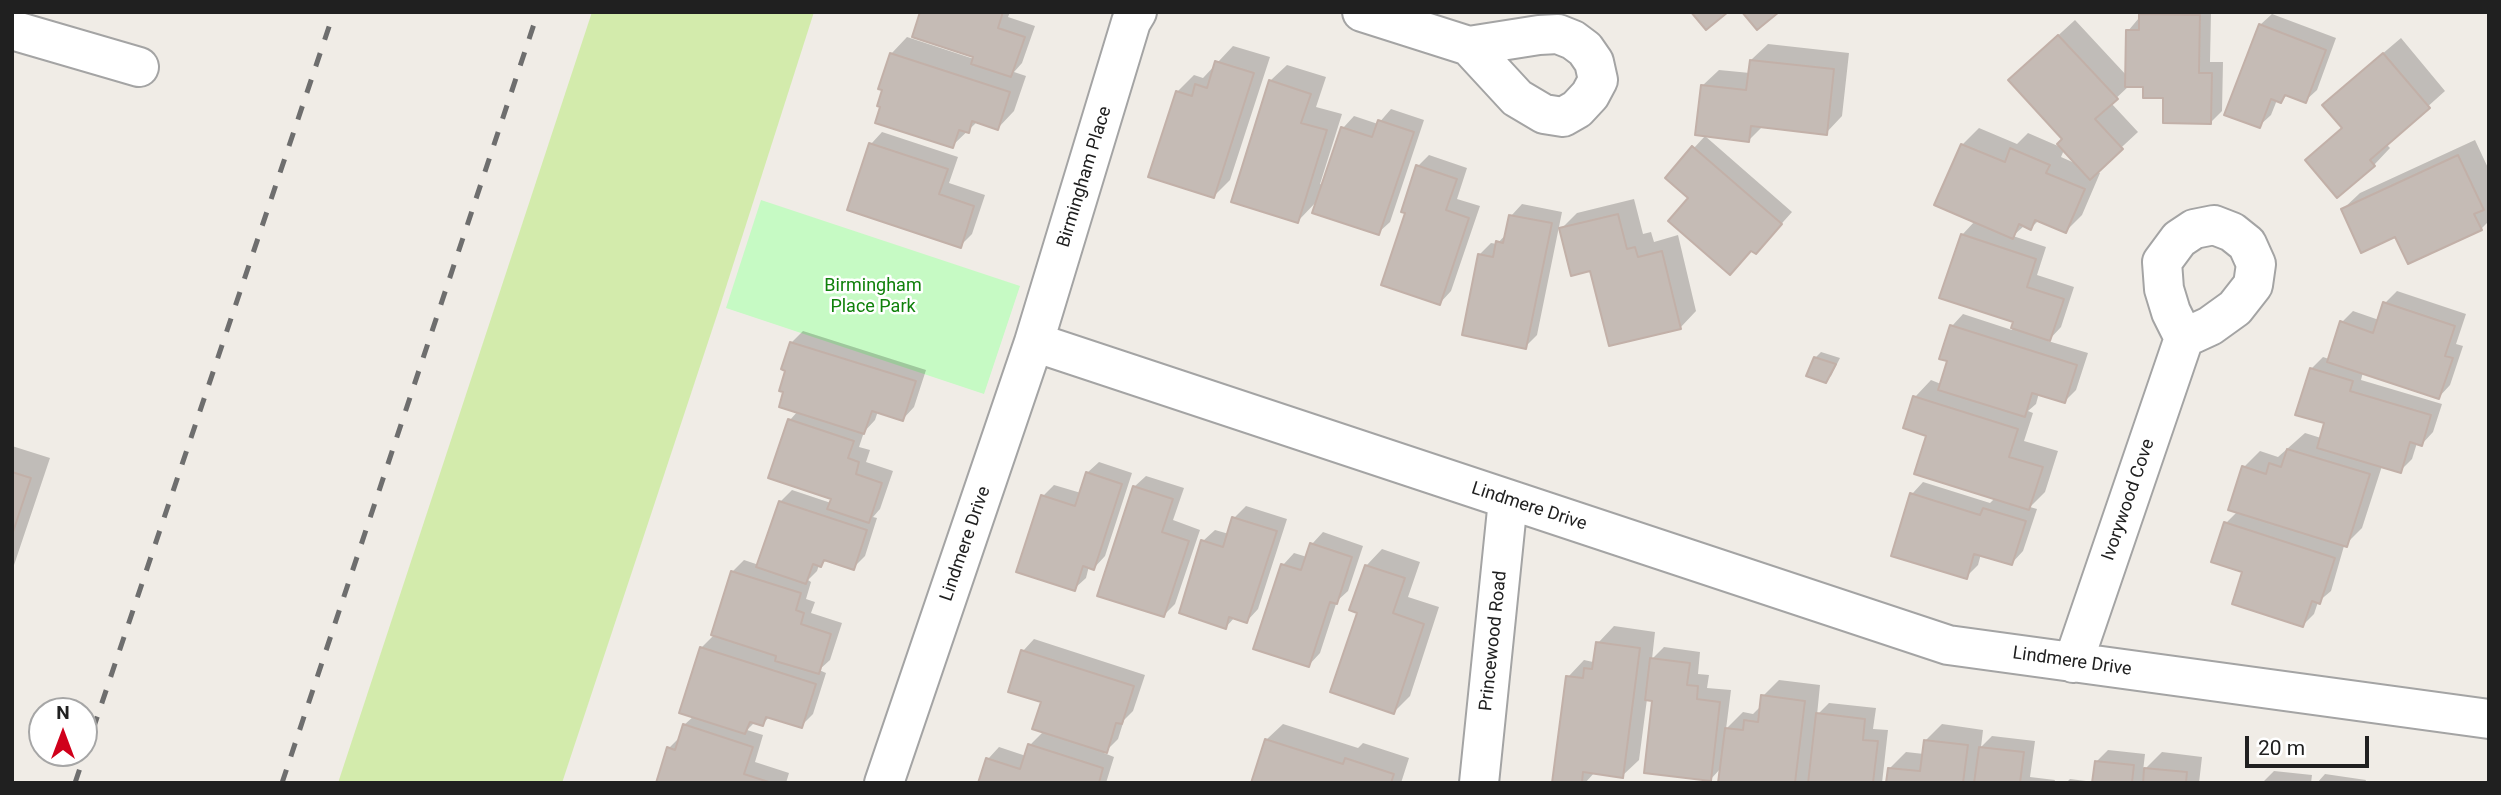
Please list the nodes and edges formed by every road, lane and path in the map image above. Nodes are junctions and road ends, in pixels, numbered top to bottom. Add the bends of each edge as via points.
1 (1137, 12) edge
2 (1362, 12) edge
3 (12, 30) edge
4 (1469, 46) dead end
5 (139, 67) dead end
6 (2184, 338) dead end
7 (1034, 342) junction
8 (1508, 500) junction
9 (2073, 663) junction
10 (2489, 719) edge
11 (884, 783) edge
12 (1479, 783) edge

1 - 7 street, Birmingham Place
2 - 4 street
3 - 5 street
6 - 9 street, Ivorywood Cove
7 - 8 street, Lindmere Drive
7 - 11 street, Lindmere Drive
8 - 9 street, Lindmere Drive via 1948,645
8 - 12 street, Princewood Road
9 - 10 street, Lindmere Drive

